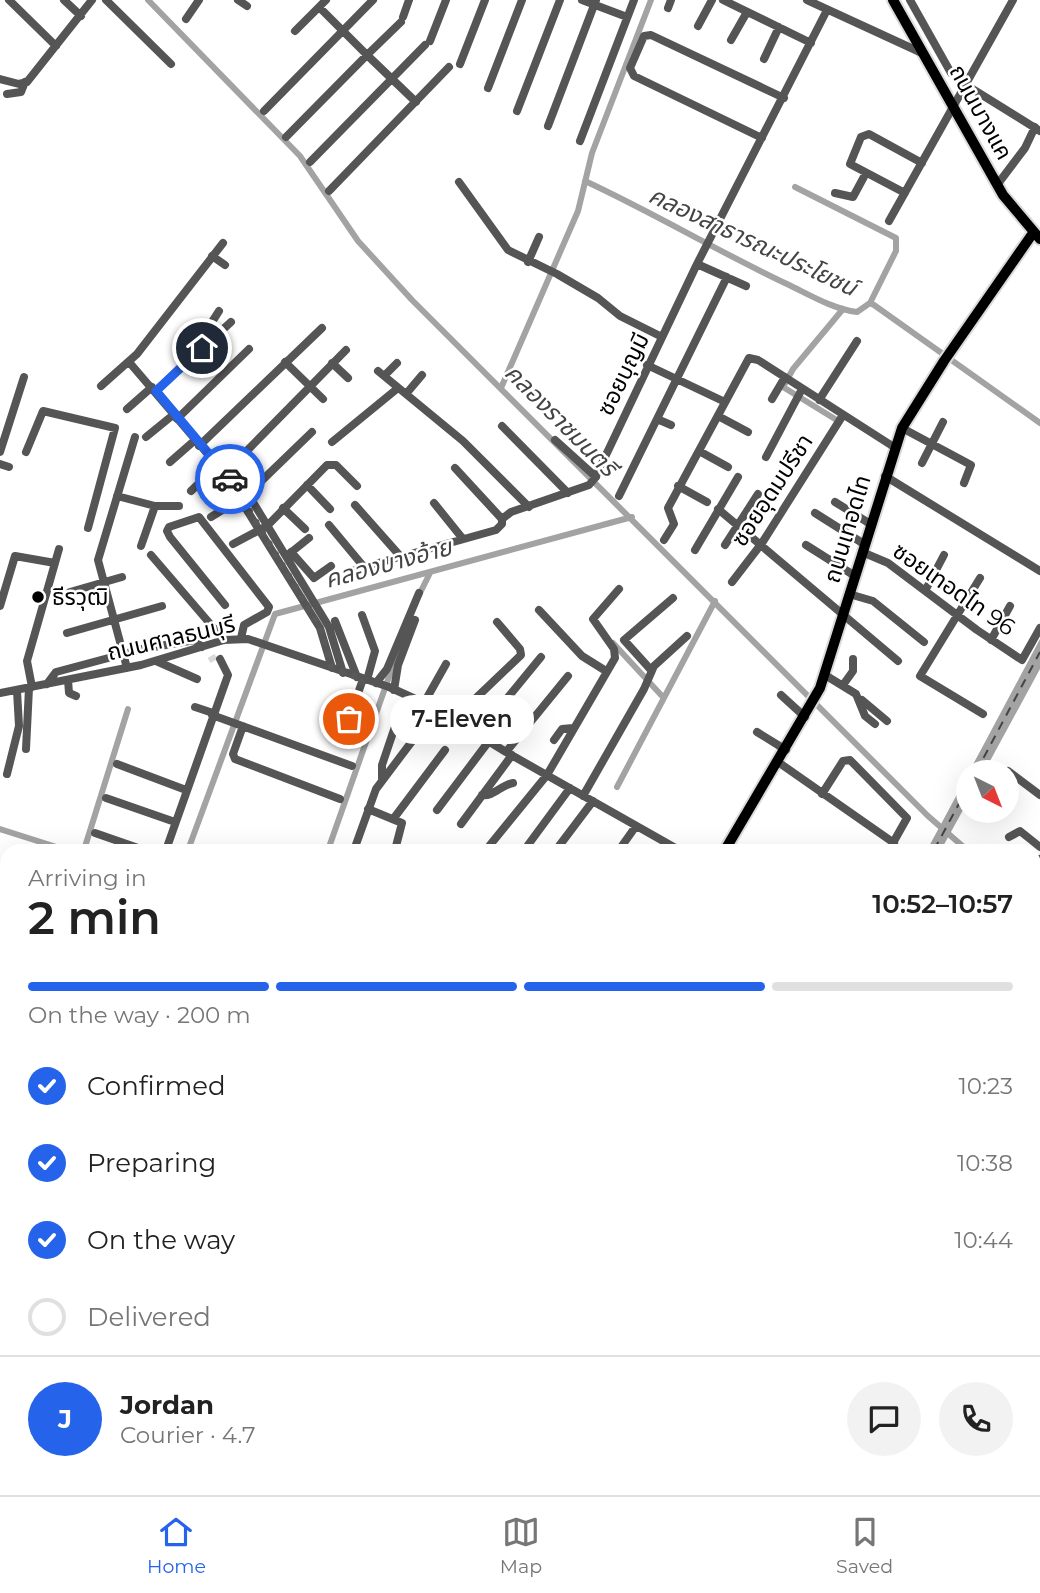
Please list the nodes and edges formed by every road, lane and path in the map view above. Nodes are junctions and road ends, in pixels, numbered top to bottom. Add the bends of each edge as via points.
1 (9, 0) edge
2 (64, 0) edge
3 (92, 0) edge
4 (106, 0) edge
5 (199, 0) edge
6 (238, 0) edge
7 (326, 0) edge
8 (373, 0) edge
9 (409, 0) edge
10 (446, 0) edge
11 (485, 0) edge
12 (522, 0) edge
13 (560, 0) edge
14 (582, 0) edge
15 (634, 0) edge
16 (712, 0) edge
17 (723, 0) edge
18 (807, 0) edge
19 (1013, 0) edge
20 (913, 1) edge
21 (595, 2) edge
22 (896, 5) edge
23 (247, 6) dead end
24 (319, 7) junction
25 (827, 10) junction
26 (747, 12) junction
27 (80, 16) junction
28 (627, 17) junction
29 (186, 19) dead end
30 (698, 26) dead end
31 (779, 27) junction
32 (295, 31) dead end
33 (343, 31) junction
34 (731, 40) dead end
35 (811, 43) junction
36 (56, 46) junction
37 (923, 53) junction
38 (367, 55) junction
39 (764, 58) dead end
40 (171, 64) dead end
41 (460, 64) dead end
42 (449, 67) dead end
43 (951, 73) dead end
44 (0, 79) edge
45 (393, 79) junction
46 (25, 82) junction
47 (967, 85) junction
48 (488, 88) dead end
49 (7, 94) dead end
50 (784, 98) junction
51 (416, 102) junction
52 (954, 109) junction
53 (264, 111) dead end
54 (517, 111) dead end
55 (548, 126) dead end
56 (1037, 129) edge
57 (286, 137) dead end
58 (762, 138) junction
59 (580, 141) dead end
60 (310, 162) dead end
61 (922, 163) junction
62 (866, 173) junction
63 (459, 182) dead end
64 (997, 185) junction
65 (330, 191) dead end
66 (835, 193) dead end
67 (905, 193) junction
68 (889, 221) dead end
69 (1037, 236) edge
70 (539, 237) dead end
71 (223, 243) dead end
72 (212, 256) junction
73 (528, 262) junction
74 (697, 264) junction
75 (225, 265) dead end
76 (727, 277) junction
77 (746, 286) dead end
78 (219, 311) dead end
79 (231, 322) dead end
80 (321, 328) dead end
81 (662, 337) junction
82 (857, 341) dead end
83 (249, 349) dead end
84 (346, 349) dead end
85 (187, 361) junction
86 (129, 362) junction
87 (285, 362) junction
88 (332, 363) junction
89 (397, 363) dead end
90 (647, 365) junction
91 (422, 375) dead end
92 (24, 377) dead end
93 (785, 377) junction
94 (348, 378) dead end
95 (678, 378) junction
96 (101, 386) dead end
97 (309, 386) junction
98 (398, 388) junction
99 (154, 389) junction
100 (802, 389) junction
101 (406, 394) junction
102 (323, 399) dead end
103 (772, 399) dead end
104 (819, 400) junction
105 (726, 402) junction
106 (127, 410) dead end
107 (842, 415) junction
108 (718, 416) junction
109 (175, 417) junction
110 (657, 419) junction
111 (943, 422) dead end
112 (671, 425) dead end
113 (502, 426) dead end
114 (902, 428) junction
115 (313, 432) dead end
116 (748, 432) dead end
117 (135, 437) dead end
118 (146, 437) dead end
119 (555, 440) dead end
120 (332, 442) dead end
121 (197, 443) junction
122 (933, 444) junction
123 (894, 447) junction
124 (699, 450) junction
125 (0, 452) edge
126 (26, 452) dead end
127 (766, 457) dead end
128 (170, 462) dead end
129 (922, 463) dead end
130 (218, 465) junction
131 (728, 467) dead end
132 (455, 468) dead end
133 (225, 473) junction
134 (885, 476) junction
135 (738, 477) dead end
136 (593, 480) junction
137 (964, 483) dead end
138 (307, 485) junction
139 (357, 486) dead end
140 (678, 486) junction
141 (191, 491) dead end
142 (568, 493) junction
143 (758, 494) dead end
144 (117, 496) junction
145 (619, 496) dead end
146 (244, 497) junction
147 (434, 502) dead end
148 (707, 502) dead end
149 (835, 502) dead end
150 (355, 505) dead end
151 (155, 506) junction
152 (179, 506) dead end
153 (529, 507) junction
154 (282, 509) junction
155 (330, 509) dead end
156 (718, 509) junction
157 (815, 513) dead end
158 (211, 517) dead end
159 (502, 519) junction
160 (329, 525) dead end
161 (738, 525) junction
162 (872, 525) junction
163 (108, 528) junction
164 (263, 528) junction
165 (305, 529) dead end
166 (309, 538) dead end
167 (463, 539) junction
168 (664, 540) dead end
169 (233, 544) dead end
170 (762, 544) junction
171 (725, 545) dead end
172 (806, 545) dead end
173 (141, 546) dead end
174 (863, 548) junction
175 (59, 549) dead end
176 (695, 550) dead end
177 (151, 555) dead end
178 (944, 555) dead end
179 (401, 556) junction
180 (285, 557) junction
181 (55, 564) junction
182 (331, 566) dead end
183 (364, 567) junction
184 (1040, 571) edge
185 (350, 572) dead end
186 (855, 576) junction
187 (122, 577) dead end
188 (980, 578) dead end
189 (732, 582) dead end
190 (103, 583) junction
191 (619, 589) dead end
192 (925, 591) junction
193 (70, 592) dead end
194 (419, 593) dead end
195 (849, 594) junction
196 (673, 598) dead end
197 (225, 605) dead end
198 (0, 606) edge
199 (162, 606) dead end
200 (1010, 606) dead end
201 (539, 610) dead end
202 (362, 615) dead end
203 (843, 616) junction
204 (958, 616) junction
205 (113, 620) junction
206 (415, 620) dead end
207 (497, 622) dead end
208 (327, 628) junction
209 (1040, 628) edge
210 (67, 633) dead end
211 (687, 636) dead end
212 (241, 638) junction
213 (187, 640) junction
214 (991, 640) junction
215 (221, 641) junction
216 (924, 642) dead end
217 (205, 646) junction
218 (183, 652) junction
219 (123, 654) junction
220 (541, 657) dead end
221 (217, 659) junction
222 (853, 659) dead end
223 (156, 660) junction
224 (898, 661) dead end
225 (446, 664) dead end
226 (127, 668) junction
227 (332, 668) junction
228 (606, 671) junction
229 (343, 673) junction
230 (825, 675) junction
231 (568, 676) dead end
232 (649, 676) junction
233 (197, 679) dead end
234 (362, 679) junction
235 (68, 680) junction
236 (47, 684) junction
237 (843, 685) junction
238 (386, 686) junction
239 (30, 687) junction
240 (17, 691) junction
241 (0, 693) edge
242 (781, 695) dead end
243 (76, 696) dead end
244 (860, 698) junction
245 (428, 705) junction
246 (195, 707) dead end
247 (401, 709) dead end
248 (808, 713) junction
249 (212, 714) junction
250 (983, 714) dead end
251 (453, 720) junction
252 (887, 721) dead end
253 (236, 723) junction
254 (875, 724) dead end
255 (573, 728) junction
256 (757, 732) dead end
257 (477, 735) junction
258 (342, 739) dead end
259 (554, 740) dead end
260 (489, 741) junction
261 (26, 749) dead end
262 (445, 750) dead end
263 (786, 750) junction
264 (509, 754) junction
265 (778, 762) junction
266 (117, 764) dead end
267 (352, 766) dead end
268 (7, 774) dead end
269 (547, 775) junction
270 (382, 778) junction
271 (1019, 779) edge
272 (513, 783) dead end
273 (570, 788) junction
274 (186, 790) junction
275 (822, 793) junction
276 (1040, 794) edge
277 (482, 795) junction
278 (583, 796) junction
279 (106, 798) dead end
280 (340, 799) dead end
281 (593, 801) junction
282 (368, 809) junction
283 (437, 810) dead end
284 (394, 818) junction
285 (175, 822) junction
286 (461, 824) dead end
287 (636, 826) junction
288 (95, 833) dead end
289 (1009, 838) dead end
290 (127, 844) edge
291 (168, 844) edge
292 (356, 844) edge
293 (397, 844) edge
294 (491, 844) edge
295 (529, 844) edge
296 (561, 844) edge
297 (623, 844) edge
298 (668, 844) edge
299 (728, 844) edge
300 (888, 844) edge
301 (894, 844) edge
302 (1036, 844) edge

1 - 36 street
2 - 27 street
3 - 27 street
4 - 40 street
5 - 29 street
6 - 23 street
7 - 24 street
8 - 33 street
9 - 38 street via 402,19
10 - 45 street via 428,43
11 - 41 street
12 - 48 street
13 - 54 street
14 - 21 street
15 - 28 street
16 - 30 street
17 - 26 street
18 - 25 street
19 - 47 street
20 - 22 street
20 - 43 street
21 - 28 street
21 - 55 street
22 - 37 main road, ถนนบางแค
24 - 32 street
24 - 33 street
25 - 35 street, ซอยบุญมี
25 - 37 street
26 - 31 street
26 - 34 street
27 - 36 street
28 - 59 street
31 - 35 street
31 - 39 street
33 - 38 street
33 - 53 street
35 - 50 street, ซอยบุญมี
36 - 46 street
37 - 52 main road, ถนนบางแค
38 - 45 street
38 - 57 street
42 - 51 street
44 - 46 street
45 - 51 street
45 - 60 street
46 - 49 street via 21,92
47 - 52 street
47 - 56 street
50 - 58 street, ซอยบุญมี
50 - 58 street via 651,35 639,43 630,68 634,76
51 - 65 street
52 - 61 street
52 - 64 main road, ถนนบางแค
56 - 64 street
58 - 74 street, ซอยบุญมี
61 - 62 street via 865,134 849,160 852,167
61 - 67 street
62 - 66 street via 853,197
62 - 67 street
63 - 73 street via 499,242
64 - 69 main road, ถนนบางแค
67 - 68 street
69 - 114 main road, ถนนเทอดไท via 947,356
70 - 73 street
71 - 72 street
72 - 75 street
72 - 86 street
73 - 81 street
74 - 76 street
74 - 81 street, ซอยบุญมี
76 - 77 street
76 - 95 street
78 - 85 street
79 - 85 street
80 - 87 street
81 - 90 street, ซอยบุญมี
82 - 104 street
83 - 109 street
84 - 88 street
85 - 99 street
86 - 96 street
86 - 99 street
87 - 97 street
87 - 121 street
88 - 94 street
88 - 97 street
89 - 98 street via 381,373
90 - 95 street
90 - 136 street, ซอยบุญมี
91 - 101 street
92 - 125 street
93 - 100 street
93 - 103 street
93 - 105 street via 749,358
95 - 105 street
95 - 110 street
97 - 102 street
97 - 133 street
98 - 101 street
98 - 120 street
99 - 106 street
99 - 109 street
100 - 104 street
100 - 127 street
101 - 153 street via 463,441
104 - 107 street
105 - 108 street
107 - 123 street
107 - 170 street, ซอยอุดมปรีชา
108 - 116 street
108 - 124 street
109 - 118 street
109 - 121 street
110 - 112 street
110 - 145 street
111 - 122 street
113 - 142 street
114 - 122 street
114 - 123 main road, ถนนเทอดไท
115 - 146 street
117 - 144 street
119 - 136 street
121 - 128 street
121 - 130 street
122 - 129 street
122 - 137 street via 971,465
123 - 134 main road, ถนนเทอดไท
124 - 131 street
124 - 140 street
126 - 163 street via 43,411 116,428 89,526
130 - 133 street
130 - 141 street
132 - 159 street
133 - 146 street
134 - 162 main road, ถนนเทอดไท
134 - 184 street
135 - 156 street
136 - 142 street
138 - 139 street via 332,463
138 - 154 street
138 - 155 street
140 - 148 street
140 - 168 street via 668,508 674,524
142 - 153 street
143 - 161 street
144 - 151 street
144 - 163 street
146 - 158 street
146 - 164 street
147 - 167 street
149 - 162 street
150 - 179 street
151 - 152 street
151 - 173 street
153 - 159 street
154 - 164 street
154 - 165 street
156 - 161 street
156 - 176 street
157 - 174 street, ซอยเทอดไท 96
159 - 167 street via 496,530
160 - 183 street
161 - 170 street
161 - 171 street
162 - 174 main road, ถนนเทอดไท
163 - 190 street via 98,560
164 - 169 street
164 - 180 street
166 - 180 street
167 - 179 street
170 - 189 street, ซอยอุดมปรีชา
170 - 203 street
172 - 186 street
174 - 186 main road, ถนนเทอดไท
174 - 192 street, ซอยเทอดไท 96
175 - 181 street
177 - 215 street
178 - 192 street
179 - 183 street
180 - 182 street via 314,579
180 - 208 street
181 - 198 street via 15,556
181 - 239 street via 27,661
183 - 185 street
186 - 195 main road, ถนนเทอดไท
187 - 190 street
188 - 204 street
190 - 193 street
190 - 205 street
191 - 228 street via 593,616 616,653
192 - 204 street, ซอยเทอดไท 96
194 - 238 street via 387,669
195 - 203 main road, ถนนเทอดไท
195 - 216 street via 873,601
196 - 232 street via 624,640
197 - 212 street via 170,537 169,527 195,517 202,519 269,607 244,625
199 - 205 street
200 - 214 street
201 - 228 street via 582,656
202 - 234 street via 375,651
203 - 224 street
203 - 230 main road, ถนนเทอดไท
204 - 214 street, ซอยเทอดไท 96
204 - 250 street via 920,676
205 - 210 street
205 - 219 street
206 - 238 street
207 - 251 street via 521,655
208 - 227 street
208 - 229 street
208 - 234 street
209 - 214 street, ซอยเทอดไท 96 via 1023,660
211 - 232 street
212 - 215 street, ถนนศาลธนบุรี
212 - 227 street, ถนนศาลธนบุรี
213 - 217 street
213 - 218 street
213 - 219 street
215 - 217 street, ถนนศาลธนบุรี
215 - 221 street
217 - 218 street, ถนนศาลธนบุรี
217 - 221 street
218 - 223 street, ถนนศาลธนบุรี
219 - 226 street
219 - 236 street via 56,672
220 - 257 street
221 - 249 street via 228,676
222 - 237 street via 851,675
223 - 226 street, ถนนศาลธนบุรี
223 - 233 street
225 - 245 street
226 - 235 street, ถนนศาลธนบุรี
227 - 229 street, ถนนศาลธนบุรี
228 - 255 street
229 - 234 street, ถนนศาลธนบุรี
230 - 237 street
230 - 248 main road, ถนนเทอดไท
231 - 264 street
232 - 278 street
234 - 238 street, ถนนศาลธนบุรี
234 - 258 street
235 - 236 street, ถนนศาลธนบุรี
235 - 243 street via 69,693
236 - 239 street, ถนนศาลธนบุรี
237 - 244 street
238 - 245 street, ถนนศาลธนบุรี
239 - 240 street, ถนนศาลธนบุรี
239 - 261 street
240 - 241 street, ถนนศาลธนบุรี
240 - 268 street via 19,726
242 - 248 street
244 - 252 street
244 - 254 street via 864,716
245 - 251 street, ถนนศาลธนบุรี
245 - 270 street via 414,739
246 - 249 street
247 - 270 street
248 - 263 main road, ถนนเทอดไท
249 - 253 street
249 - 274 street
251 - 257 street, ถนนศาลธนบุรี
253 - 267 street
253 - 280 street via 235,759
255 - 259 street via 562,729
255 - 269 street
256 - 263 street
257 - 260 street, ถนนศาลธนบุรี
260 - 264 street, ถนนศาลธนบุรี
260 - 283 street
262 - 284 street
263 - 265 main road, ถนนเทอดไท
264 - 269 street, ถนนศาลธนบุรี
264 - 277 street
265 - 275 street
265 - 299 main road, ถนนเทอดไท
266 - 274 street
269 - 273 street, ถนนศาลธนบุรี
269 - 294 street
270 - 282 street
271 - 276 street
272 - 277 street
273 - 278 street, ถนนศาลธนบุรี
273 - 295 street
274 - 285 street
275 - 300 street
275 - 301 street via 848,759 906,816
277 - 286 street
278 - 281 street, ถนนศาลธนบุรี
279 - 285 street
281 - 287 street, ถนนศาลธนบุรี
281 - 296 street
282 - 284 street
282 - 292 street
284 - 293 street via 403,828
285 - 291 street
287 - 297 street
287 - 298 street, ถนนศาลธนบุรี
288 - 290 street
289 - 302 street via 1020,831

